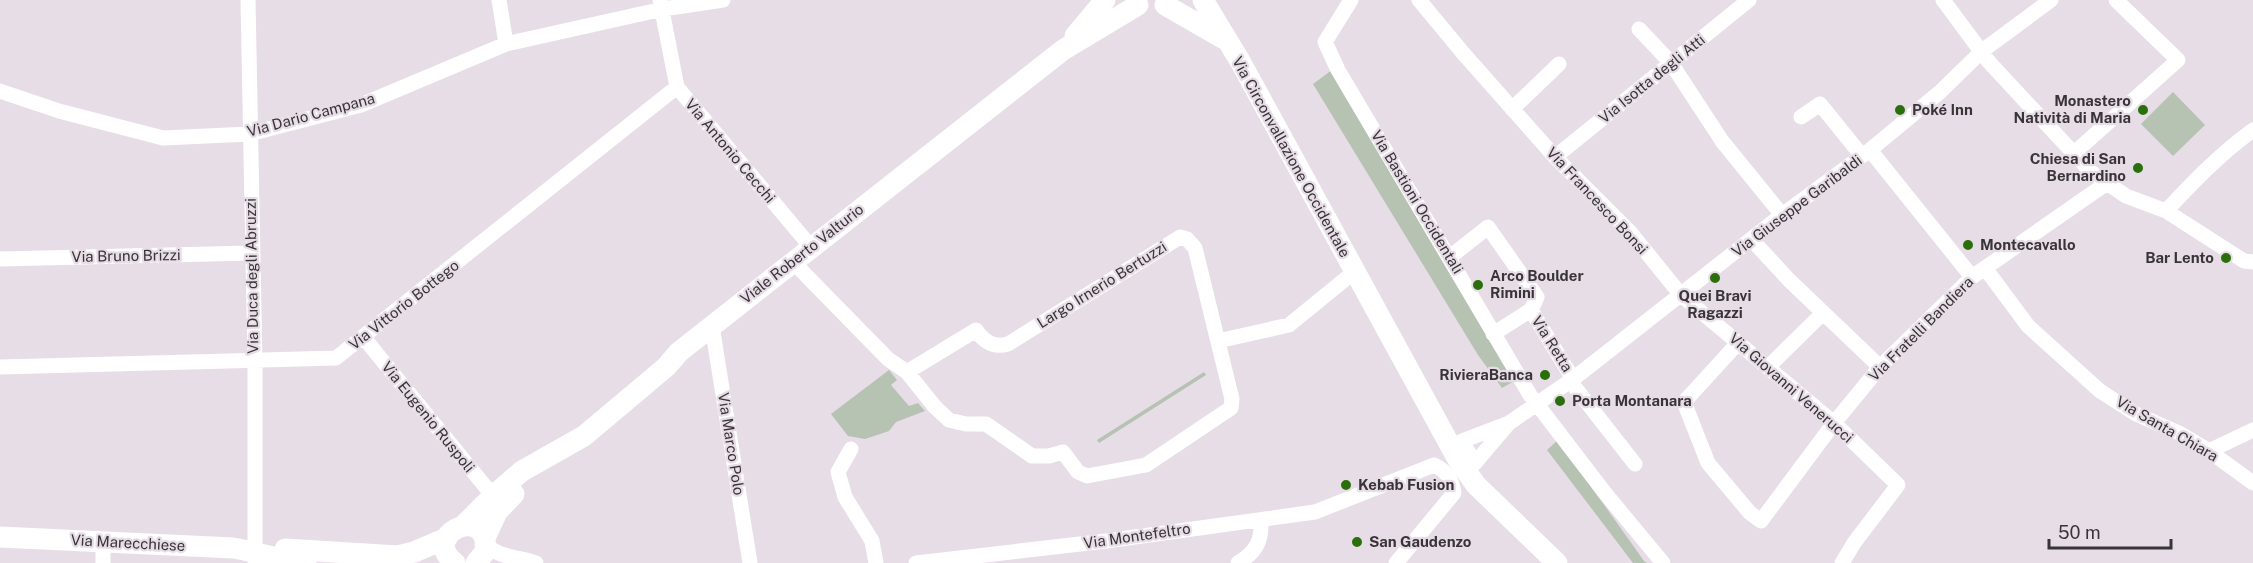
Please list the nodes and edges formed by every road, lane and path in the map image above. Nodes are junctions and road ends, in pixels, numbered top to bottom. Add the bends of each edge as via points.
1 (248, 0) edge
2 (499, 0) edge
3 (723, 0) edge
4 (1105, 0) edge
5 (1203, 0) edge
6 (1214, 0) edge
7 (1351, 0) edge
8 (1749, 0) edge
9 (1943, 0) edge
10 (2050, 0) edge
11 (2116, 0) edge
12 (1133, 2) edge
13 (1170, 2) edge
14 (1428, 3) edge
15 (661, 5) edge
16 (1639, 29) dead end
17 (1227, 41) junction
18 (507, 44) junction
19 (1063, 50) junction
20 (1982, 51) junction
21 (1671, 63) junction
22 (1559, 64) dead end
23 (677, 87) junction
24 (0, 91) edge
25 (1512, 109) junction
26 (1802, 117) dead end
27 (2253, 130) edge
28 (249, 134) junction
29 (1866, 153) junction
30 (2073, 154) junction
31 (1555, 157) junction
32 (2107, 183) junction
33 (2166, 211) junction
34 (1782, 215) junction
35 (1752, 240) junction
36 (812, 246) junction
37 (252, 253) junction
38 (1450, 257) junction
39 (0, 259) edge
40 (793, 262) junction
41 (2253, 262) edge
42 (1354, 272) junction
43 (1978, 272) junction
44 (1681, 295) junction
45 (1531, 310) junction
46 (1823, 313) junction
47 (712, 326) junction
48 (1493, 334) junction
49 (364, 338) junction
50 (1218, 341) junction
51 (1738, 343) junction
52 (255, 362) junction
53 (0, 367) edge
54 (1767, 367) junction
55 (1880, 367) junction
56 (907, 372) junction
57 (1572, 380) junction
58 (1537, 402) junction
59 (1509, 423) junction
60 (1834, 423) junction
61 (2253, 430) edge
62 (851, 449) dead end
63 (2209, 451) junction
64 (544, 460) junction
65 (1635, 464) dead end
66 (1471, 469) junction
67 (2253, 483) edge
68 (493, 496) junction
69 (1261, 520) junction
70 (464, 525) junction
71 (0, 537) edge
72 (447, 538) junction
73 (482, 549) edge
74 (103, 552) edge
75 (255, 557) edge
76 (306, 563) edge
77 (455, 563) edge
78 (536, 563) edge
79 (750, 563) edge
80 (876, 563) edge
81 (916, 563) edge
82 (1238, 563) edge
83 (1396, 563) edge
84 (1557, 563) edge
85 (1664, 563) edge
86 (1842, 563) edge

1 - 28 street, Via Duca degli Abruzzi
2 - 18 street
3 - 15 street, Via Dario Campana
4 - 19 street, Viale Roberto Valturio
5 - 17 street, Via Circonvallazione Occidentale
6 - 17 street, Via Circonvallazione Occidentale
7 - 38 street, Via Bastioni Occidentali via 1325,42
8 - 21 street, Via Isotta degli Atti
9 - 20 street
10 - 20 street, Via Giuseppe Garibaldi
11 - 30 street via 2178,60
12 - 13 street via 1147,7
12 - 19 street, Viale Roberto Valturio
13 - 17 street, Via Circonvallazione Occidentale
14 - 25 street, Via Francesco Bonsi
15 - 18 street, Via Dario Campana
15 - 23 street, Via Antonio Cecchi
16 - 21 street
17 - 42 street, Via Circonvallazione Occidentale
18 - 28 street, Via Dario Campana via 361,105
19 - 36 street, Viale Roberto Valturio
20 - 29 street, Via Giuseppe Garibaldi via 1940,92
20 - 30 street
21 - 31 street, Via Isotta degli Atti
21 - 34 street via 1722,141
22 - 25 street
23 - 36 street, Via Antonio Cecchi
23 - 49 street, Via Vittorio Bottego
24 - 28 street, Via Dario Campana via 58,111 163,138
25 - 31 street, Via Francesco Bonsi
26 - 29 street, Via Santa Chiara via 1820,104
27 - 33 street via 2198,176
28 - 37 street, Via Duca degli Abruzzi
29 - 34 street, Via Giuseppe Garibaldi
29 - 43 street, Via Santa Chiara
30 - 32 street
31 - 44 street, Via Francesco Bonsi via 1630,232
32 - 33 street via 2126,196
32 - 43 street, Via Fratelli Bandiera
33 - 41 street via 2244,261
34 - 35 street, Via Giuseppe Garibaldi
35 - 44 street, Via Giuseppe Garibaldi
35 - 46 street
36 - 40 street, Viale Roberto Valturio
37 - 39 street, Via Bruno Brizzi
37 - 52 street, Via Duca degli Abruzzi
38 - 45 street, Via Retta via 1488,227 1537,297
38 - 48 street, Via Bastioni Occidentali
40 - 47 street, Viale Roberto Valturio
40 - 56 street, Largo Irnerio Bertuzzi via 888,359
42 - 50 street, Via Circonvallazione Occidentale via 1289,325
42 - 66 street, Via Circonvallazione Occidentale
43 - 55 street, Via Fratelli Bandiera
43 - 63 street, Via Santa Chiara via 2028,326 2100,391
44 - 51 street, Via Giovanni Venerucci
44 - 57 street, Via Giuseppe Garibaldi
45 - 48 street, Via Retta
45 - 57 street, Via Retta
46 - 54 street
46 - 55 street
47 - 64 street, Viale Roberto Valturio via 584,435
47 - 79 street, Via Marco Polo
48 - 58 street, Via Bastioni Occidentali
49 - 52 street, Via Vittorio Bottego via 336,358
49 - 68 street, Via Eugenio Ruspoli
50 - 56 street, Largo Irnerio Bertuzzi via 1195,248 1180,237 1008,344 1000,346 982,340 975,330
50 - 56 street, Largo Irnerio Bertuzzi via 1231,408 1146,465 1087,476 1078,472 1063,452 1032,456 986,424 949,420
51 - 54 street, Via Giovanni Venerucci
51 - 60 street, Via Fratelli Bandiera via 1684,402 1708,463 1750,513 1761,521
52 - 53 street, Via Vittorio Bottego
52 - 75 street, Via Duca degli Abruzzi
54 - 60 street, Via Giovanni Venerucci
55 - 60 street, Via Fratelli Bandiera
57 - 58 street, Via Giuseppe Garibaldi
57 - 65 street, Via Retta
58 - 59 street, Via Giuseppe Garibaldi
58 - 85 street, Via Bastioni Occidentali via 1554,429
59 - 66 street
59 - 66 street via 1462,441
60 - 86 street, Via Giovanni Venerucci via 1898,485
61 - 63 street
62 - 80 street via 838,472 845,497 872,541
63 - 67 street, Via Santa Chiara
64 - 68 street, Viale Roberto Valturio via 522,471
64 - 73 street, Viale Roberto Valturio via 530,480 497,512
66 - 84 street, Via Circonvallazione Occidentale
68 - 70 street, Viale Roberto Valturio
69 - 81 street, Via Montefeltro
69 - 82 street via 1259,542
69 - 83 street, Via Montefeltro via 1315,512 1434,465 1452,480 1454,494
70 - 72 street, Viale Roberto Valturio via 453,529
70 - 73 street via 476,528
71 - 74 street, Via Marecchiese
72 - 75 street, Via Marecchiese via 398,556 276,549
72 - 77 street via 446,550
73 - 78 street
74 - 75 street, Via Marecchiese via 233,548
75 - 76 street, Via Marecchiese

